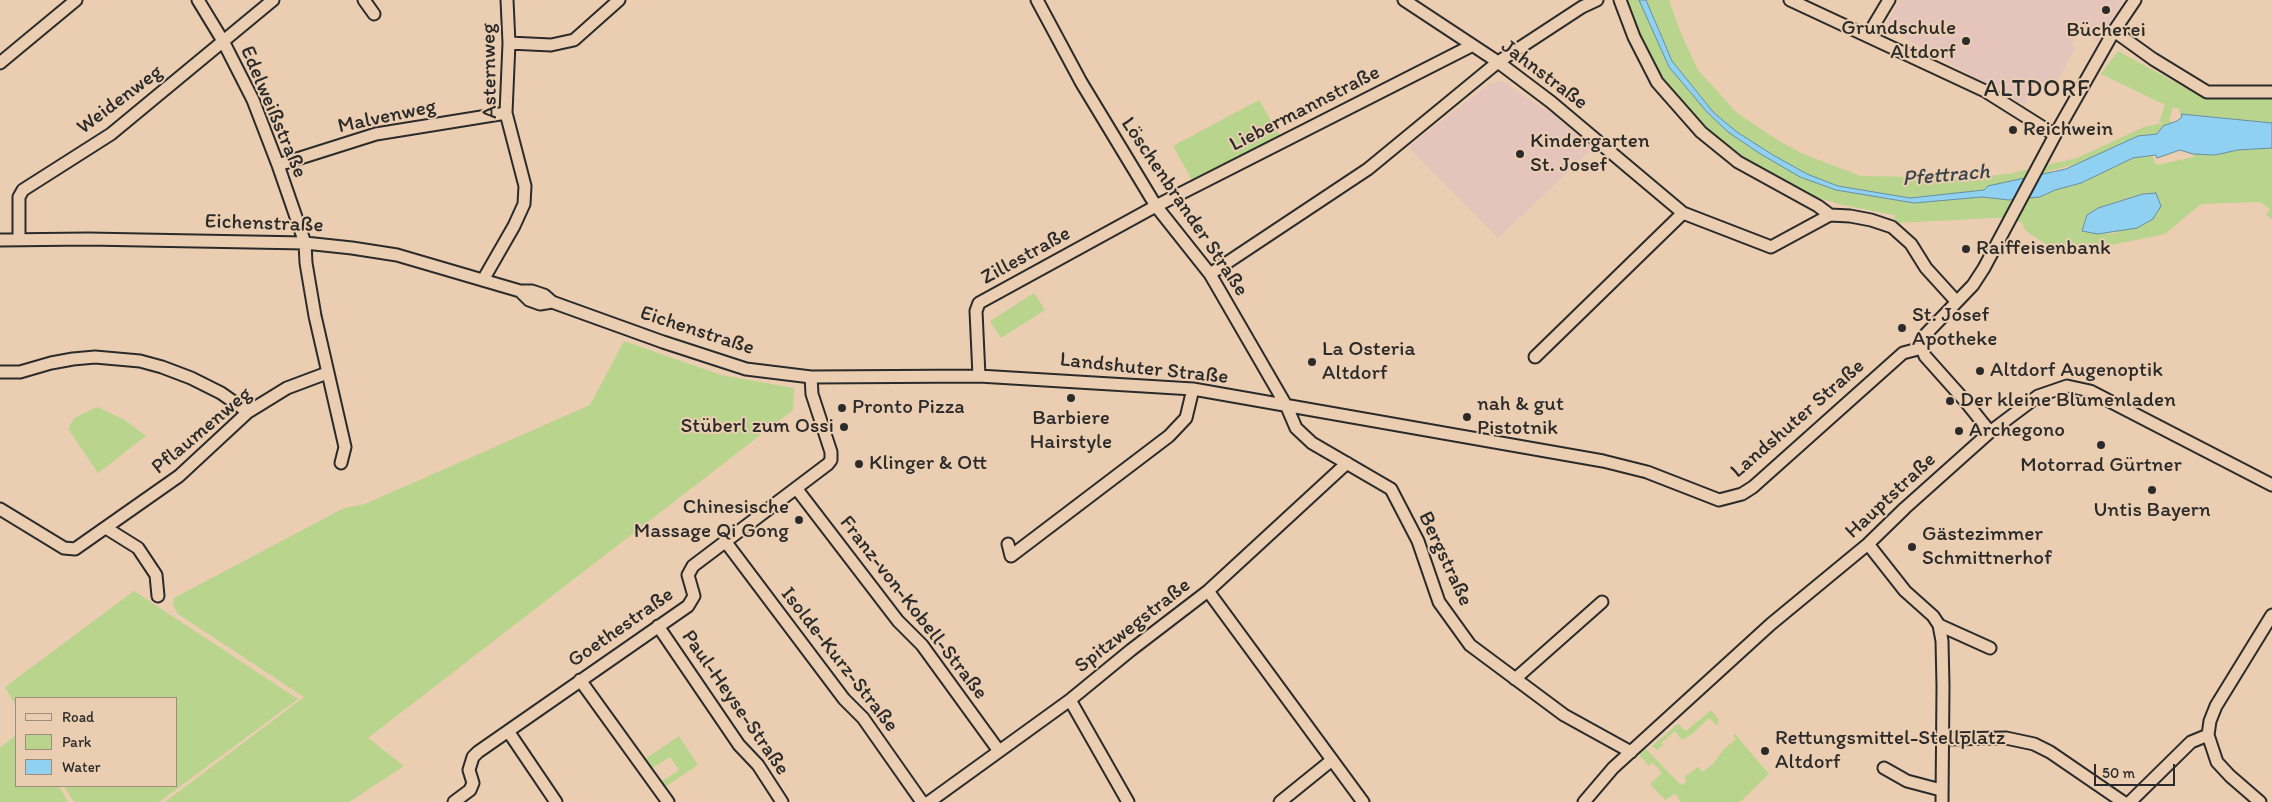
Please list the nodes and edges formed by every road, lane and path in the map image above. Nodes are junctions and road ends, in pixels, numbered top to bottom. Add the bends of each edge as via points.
1 (76, 0) edge
2 (198, 0) edge
3 (273, 0) edge
4 (364, 0) edge
5 (507, 0) edge
6 (619, 0) edge
7 (1037, 0) edge
8 (1404, 0) edge
9 (1597, 0) edge
10 (1620, 0) edge
11 (1790, 0) edge
12 (1889, 0) edge
13 (2135, 0) edge
14 (374, 14) dead end
15 (2114, 32) junction
16 (1868, 35) junction
17 (223, 41) junction
18 (509, 42) junction
19 (1471, 46) junction
20 (0, 62) edge
21 (1498, 62) junction
22 (2272, 92) edge
23 (506, 113) junction
24 (2055, 136) junction
25 (278, 165) junction
26 (1156, 206) junction
27 (1683, 213) junction
28 (1830, 215) junction
29 (0, 240) edge
30 (19, 240) junction
31 (305, 242) junction
32 (1210, 274) junction
33 (484, 280) junction
34 (1956, 300) junction
35 (1922, 348) junction
36 (1535, 358) dead end
37 (0, 372) edge
38 (327, 373) junction
39 (980, 376) junction
40 (811, 377) junction
41 (835, 378) joint
42 (1193, 389) junction
43 (1287, 407) junction
44 (248, 412) junction
45 (1990, 432) junction
46 (1347, 463) junction
47 (341, 464) dead end
48 (2272, 485) edge
49 (796, 488) junction
50 (0, 509) edge
51 (106, 528) junction
52 (725, 541) junction
53 (1008, 544) dead end
54 (1868, 544) junction
55 (1208, 591) junction
56 (158, 596) dead end
57 (1602, 602) dead end
58 (2271, 622) edge
59 (1939, 625) junction
60 (658, 626) junction
61 (1990, 648) dead end
62 (580, 680) junction
63 (1515, 680) junction
64 (1070, 700) junction
65 (508, 732) junction
66 (2208, 735) junction
67 (1943, 738) junction
68 (999, 751) junction
69 (1631, 752) junction
70 (1332, 760) junction
71 (1884, 768) dead end
72 (1942, 790) junction
73 (454, 802) edge
74 (556, 802) edge
75 (668, 802) edge
76 (782, 802) edge
77 (922, 802) edge
78 (929, 802) edge
79 (1128, 802) edge
80 (1280, 802) edge
81 (1363, 802) edge
82 (1584, 802) edge
83 (1942, 802) edge
84 (2124, 802) edge
85 (2130, 802) edge
86 (2260, 802) edge

1 - 20 street
2 - 17 street, Edelweißstraße
3 - 17 street, Weidenweg
4 - 14 street
5 - 18 street, Asternweg
6 - 18 street via 574,40 551,45
7 - 26 street, Löschenbrander Straße via 1080,82
8 - 19 street, Jahnstraße
9 - 21 street
10 - 28 street via 1657,82 1700,132 1738,162
11 - 16 street
12 - 16 street
13 - 15 street
15 - 22 street via 2207,92
15 - 24 street
16 - 24 street via 1985,91
17 - 25 street, Edelweißstraße via 253,100
17 - 30 street, Weidenweg via 111,134 23,190 19,197
18 - 23 street, Asternweg
19 - 21 street, Jahnstraße
19 - 26 street, Liebermannstraße
21 - 27 street, Jahnstraße via 1572,119
21 - 32 street via 1368,169
23 - 25 street, Malvenweg via 376,134
23 - 33 street, Asternweg via 523,178 524,204
24 - 34 street via 1984,268
25 - 31 street, Edelweißstraße
26 - 32 street, Löschenbrander Straße
26 - 39 street, Zillestraße via 979,303 976,311
27 - 28 street, Jahnstraße via 1771,247
27 - 36 street
28 - 34 street via 1850,216 1892,227 1911,244 1926,268
29 - 30 street, Eichenstraße
30 - 31 street, Eichenstraße
31 - 33 street, Eichenstraße via 397,255
31 - 38 street
32 - 43 street, Löschenbrander Straße
33 - 40 street, Eichenstraße via 544,295 552,302 726,363 770,373
34 - 35 street via 1925,335
35 - 43 street, Landshuter Straße via 1903,353 1753,487 1742,494 1719,500 1647,472 1603,461
35 - 45 street via 1929,361
37 - 44 street via 20,372 80,358 140,361 190,378 221,393
38 - 44 street, Pflaumenweg via 287,388
38 - 47 street via 345,447
39 - 41 street, Landshuter Straße
39 - 42 street, Landshuter Straße
40 - 41 street, Eichenstraße
40 - 49 street, Goethestraße via 812,394 832,456 828,464
42 - 43 street, Landshuter Straße
42 - 53 street via 1186,418 1169,436 1012,556
43 - 46 street, Bergstraße via 1296,428 1312,444
44 - 51 street, Pflaumenweg via 179,476
45 - 48 street, Hauptstraße via 2038,396 2067,386 2090,391
45 - 54 street, Hauptstraße
46 - 55 street, Spitzwegstraße
46 - 63 street, Bergstraße via 1391,488 1418,541 1440,602 1470,645
49 - 52 street, Goethestraße
49 - 68 street, Franz-von-Kobell-Straße via 898,621 922,645
50 - 51 street, Pflaumenweg via 64,548 80,547
51 - 56 street via 138,548 156,575
52 - 60 street, Goethestraße via 690,570 692,601
52 - 77 street, Isolde-Kurz-Straße via 844,699 863,718
54 - 59 street via 1905,591
54 - 69 street, Hauptstraße via 1771,624
55 - 64 street, Spitzwegstraße
55 - 70 street
57 - 63 street
58 - 66 street via 2216,706
59 - 61 street
59 - 67 street
60 - 62 street, Goethestraße
60 - 76 street, Paul-Heyse-Straße via 738,745 758,765
62 - 65 street, Goethestraße
62 - 75 street
63 - 69 street, Bergstraße via 1564,715
64 - 68 street, Spitzwegstraße
64 - 79 street
65 - 73 street, Goethestraße via 473,757 468,770 473,783 470,790
65 - 74 street
66 - 85 street via 2191,742
66 - 86 street via 2217,762
67 - 72 street
67 - 84 street via 2006,738 2034,744
68 - 78 street, Spitzwegstraße
69 - 82 street, Hauptstraße
70 - 80 street
70 - 81 street
71 - 72 street via 1907,781
72 - 83 street

